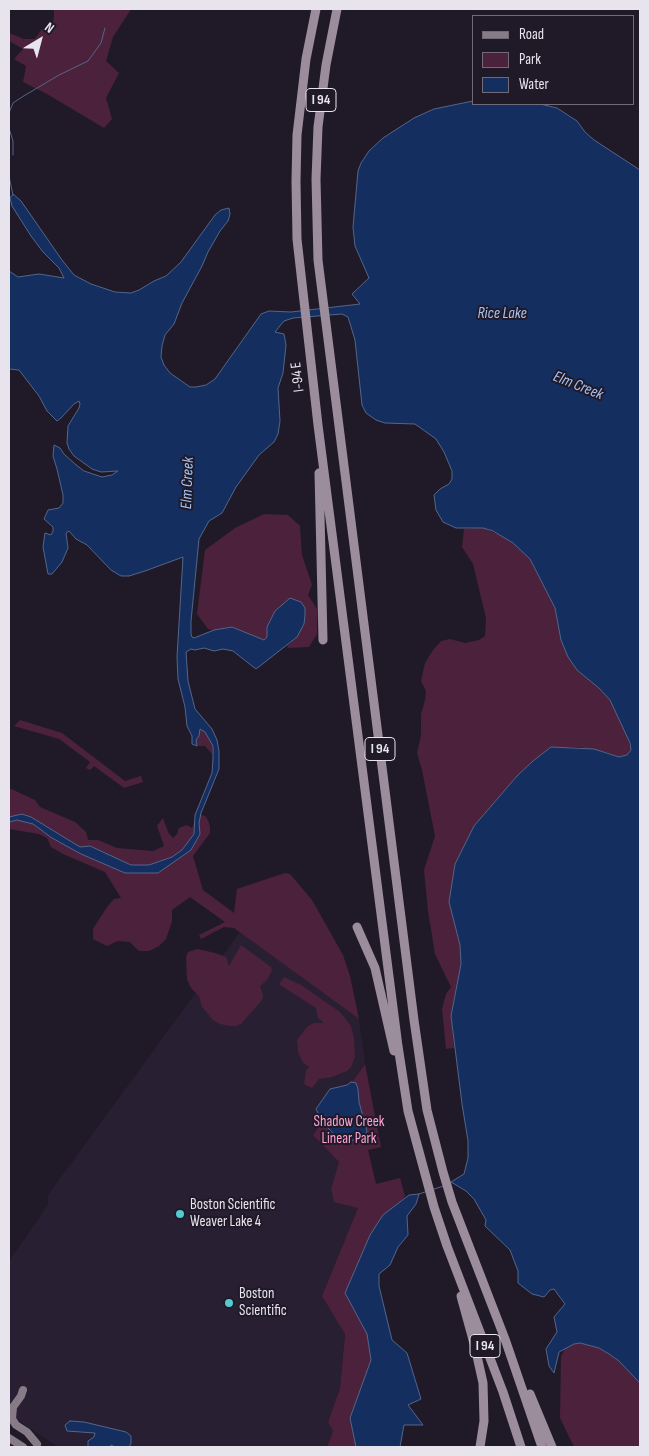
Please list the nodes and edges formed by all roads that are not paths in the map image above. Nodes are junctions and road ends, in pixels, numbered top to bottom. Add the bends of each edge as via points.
1 (316, 9) edge
2 (337, 9) edge
3 (318, 425) junction
4 (322, 640) dead end
5 (357, 927) dead end
6 (408, 1111) junction
7 (447, 1246) junction
8 (505, 1339) junction
9 (9, 1407) edge
10 (9, 1426) edge
11 (9, 1438) edge
12 (40, 1446) edge
13 (23, 1447) edge
14 (480, 1447) edge
15 (521, 1447) edge
16 (542, 1447) edge
17 (552, 1447) edge

1 - 3 highway, I-94 E / I 94 via 304,76 296,156 297,239
2 - 8 highway, I 94 via 326,65 318,135 316,224 319,278 428,1110 452,1202
3 - 4 highway
3 - 6 highway, I 94
5 - 6 highway via 380,986
6 - 7 highway, I 94
7 - 14 highway via 483,1383 484,1421
7 - 15 highway, I 94
8 - 16 highway, I 94
8 - 17 highway
9 - 12 main road via 19,1389 21,1396 13,1408 12,1419
10 - 12 main road
11 - 13 main road

